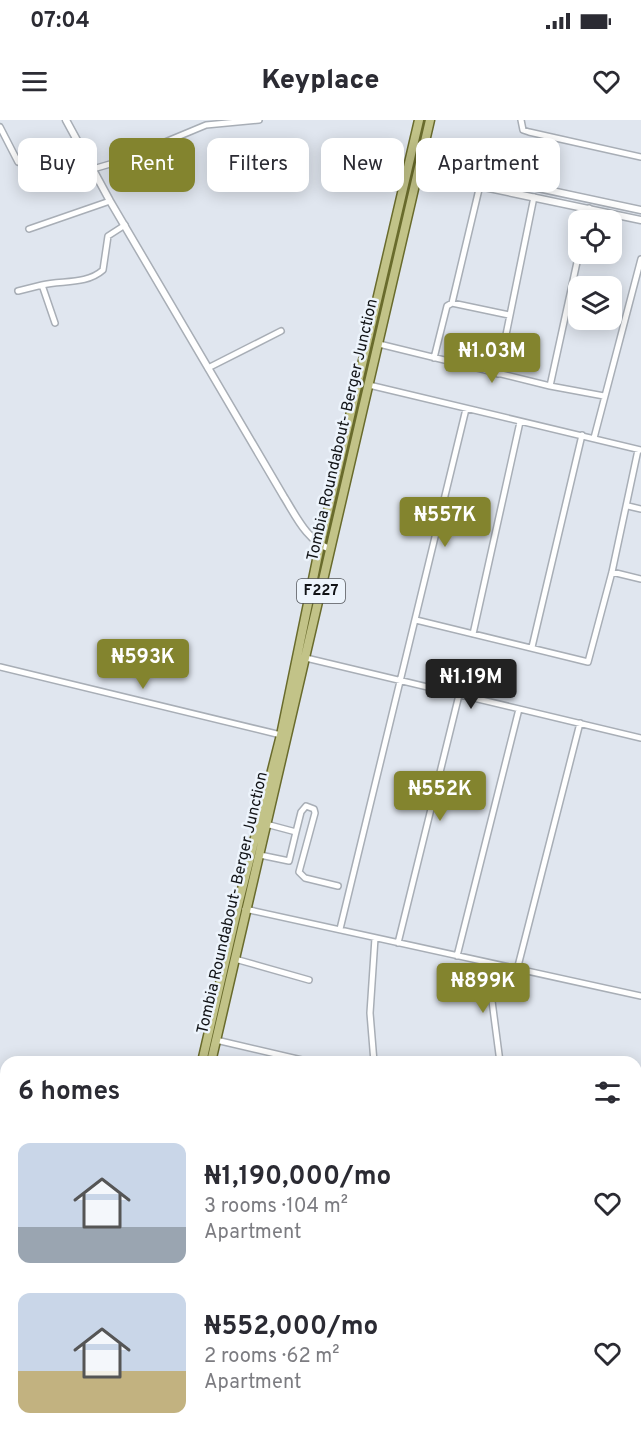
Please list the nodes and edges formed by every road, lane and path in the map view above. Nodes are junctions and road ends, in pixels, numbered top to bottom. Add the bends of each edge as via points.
1 (66, 120) edge
2 (259, 120) edge
3 (419, 120) edge
4 (430, 120) edge
5 (521, 120) edge
6 (0, 127) edge
7 (76, 138) edge
8 (426, 138) edge
9 (641, 157) edge
10 (18, 162) dead end
11 (97, 168) edge
12 (97, 177) edge
13 (416, 180) edge
14 (404, 188) edge
15 (403, 192) edge
16 (478, 192) edge
17 (512, 192) edge
18 (556, 192) edge
19 (534, 197) junction
20 (110, 201) junction
21 (625, 207) junction
22 (589, 208) joint
23 (641, 210) edge
24 (623, 216) junction
25 (641, 220) edge
26 (125, 225) junction
27 (29, 229) dead end
28 (641, 259) edge
29 (577, 264) edge
30 (42, 285) junction
31 (18, 291) dead end
32 (452, 303) junction
33 (509, 315) junction
34 (55, 323) dead end
35 (280, 331) dead end
36 (379, 344) junction
37 (434, 358) junction
38 (208, 368) junction
39 (498, 374) junction
40 (369, 386) junction
41 (550, 386) junction
42 (604, 396) junction
43 (466, 409) junction
44 (520, 422) junction
45 (582, 435) junction
46 (594, 438) junction
47 (640, 450) edge
48 (628, 506) junction
49 (641, 509) edge
50 (320, 545) junction
51 (330, 549) junction
52 (612, 572) junction
53 (641, 579) edge
54 (416, 620) junction
55 (473, 634) junction
56 (532, 647) junction
57 (306, 658) junction
58 (0, 667) edge
59 (399, 682) junction
60 (459, 695) junction
61 (519, 709) junction
62 (580, 723) junction
63 (281, 735) junction
64 (641, 738) edge
65 (266, 824) junction
66 (296, 832) junction
67 (260, 855) junction
68 (289, 861) junction
69 (299, 872) junction
70 (338, 886) dead end
71 (242, 908) junction
72 (340, 929) junction
73 (375, 938) junction
74 (399, 943) junction
75 (457, 956) junction
76 (235, 959) junction
77 (487, 963) junction
78 (517, 970) junction
79 (309, 980) dead end
80 (641, 996) edge
81 (216, 1040) junction
82 (204, 1056) edge
83 (212, 1056) edge
84 (288, 1056) edge
85 (374, 1056) edge
86 (499, 1056) edge

1 - 7 street
2 - 11 street via 206,125
3 - 14 main road, Tombia Roundabout- Berger Junction / F227
4 - 8 main road, Tombia Roundabout- Berger Junction / F227
5 - 9 street via 523,130 529,132
6 - 10 street
12 - 20 street
13 - 36 main road, Tombia Roundabout- Berger Junction / F227
15 - 50 main road, Tombia Roundabout- Berger Junction / F227
16 - 32 street
17 - 19 street
18 - 21 street
19 - 22 street
19 - 33 street
20 - 26 street
20 - 27 street
21 - 23 street
21 - 24 street
22 - 24 street
24 - 25 street
26 - 30 street via 108,236 103,270 98,274 74,282
26 - 38 street
28 - 42 street
29 - 41 street
30 - 31 street
30 - 34 street
32 - 33 street
32 - 37 street via 447,306
33 - 39 street
35 - 38 street
36 - 37 street
36 - 40 main road, Tombia Roundabout- Berger Junction / F227
37 - 39 street
38 - 50 street via 284,497
39 - 41 street
40 - 43 street
40 - 51 main road, Tombia Roundabout- Berger Junction / F227
41 - 42 street
42 - 46 street
43 - 44 street
43 - 54 street
44 - 45 street
44 - 55 street
45 - 46 street
45 - 56 street
46 - 47 street
47 - 48 street
48 - 49 street
48 - 52 street
50 - 51 street
50 - 63 main road, Tombia Roundabout- Berger Junction / F227
51 - 57 main road, Tombia Roundabout- Berger Junction / F227
52 - 53 street
52 - 56 street via 588,662
54 - 55 street
54 - 59 street
55 - 56 street
57 - 59 street
57 - 65 main road, Tombia Roundabout- Berger Junction / F227
58 - 63 street
59 - 60 street
59 - 72 street
60 - 61 street
60 - 74 street
61 - 62 street
61 - 75 street
62 - 64 street
62 - 78 street
63 - 71 main road, Tombia Roundabout- Berger Junction / F227
65 - 66 street
65 - 67 main road, Tombia Roundabout- Berger Junction / F227
66 - 68 street
66 - 69 street via 301,810 306,806 314,809
67 - 68 street
67 - 71 main road, Tombia Roundabout- Berger Junction / F227
68 - 69 street
69 - 70 street via 304,878
71 - 72 street
71 - 76 main road, Tombia Roundabout- Berger Junction / F227
71 - 82 main road, Tombia Roundabout- Berger Junction / F227
72 - 73 street
73 - 74 street
73 - 85 street via 370,1013
74 - 75 street
75 - 77 street
76 - 79 street
76 - 81 main road, Tombia Roundabout- Berger Junction / F227
77 - 78 street
77 - 86 street
78 - 80 street
81 - 83 main road, Tombia Roundabout- Berger Junction / F227
81 - 84 street

